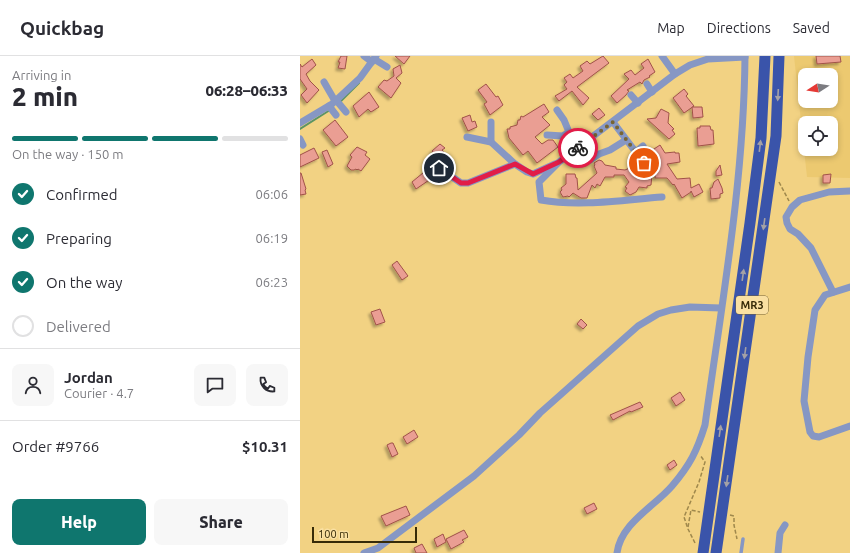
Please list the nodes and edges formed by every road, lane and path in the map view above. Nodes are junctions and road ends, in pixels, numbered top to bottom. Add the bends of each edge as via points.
1 (364, 56) edge
2 (662, 56) edge
3 (765, 56) edge
4 (779, 56) edge
5 (745, 57) edge
6 (374, 59) edge
7 (387, 67) dead end
8 (676, 74) junction
9 (324, 82) dead end
10 (647, 84) dead end
11 (652, 92) junction
12 (631, 95) dead end
13 (336, 101) junction
14 (638, 103) junction
15 (329, 106) junction
16 (557, 110) dead end
17 (346, 112) dead end
18 (336, 115) dead end
19 (491, 122) dead end
20 (613, 122) junction
21 (300, 123) edge
22 (569, 132) junction
23 (547, 135) dead end
24 (467, 137) dead end
25 (592, 138) junction
26 (626, 140) junction
27 (491, 142) junction
28 (643, 146) dead end
29 (636, 153) junction
30 (590, 160) dead end
31 (559, 162) junction
32 (644, 163) dead end
33 (515, 164) junction
34 (439, 168) dead end
35 (778, 181) dead end
36 (850, 191) edge
37 (662, 197) dead end
38 (792, 207) junction
39 (850, 287) edge
40 (833, 292) junction
41 (721, 308) junction
42 (850, 426) edge
43 (697, 450) junction
44 (691, 510) dead end
45 (734, 516) dead end
46 (734, 525) dead end
47 (785, 525) dead end
48 (688, 529) junction
49 (743, 539) dead end
50 (700, 550) edge
51 (376, 551) edge
52 (364, 553) edge
53 (617, 553) edge
54 (716, 553) edge
55 (741, 553) edge
56 (778, 553) edge

1 - 6 street
2 - 8 street
50 -> 3 highway, MR3 via 756,184
4 -> 54 highway, MR3 via 776,136
5 - 8 street via 708,59 690,65
5 - 41 street via 743,115 734,215
6 - 7 street
6 - 13 street via 360,78
8 - 11 street
9 - 13 street
10 - 11 street
11 - 14 street
12 - 14 street
13 - 15 street
13 - 17 street
14 - 20 street
15 - 18 street
15 - 21 street
16 - 22 street
19 - 27 street
20 - 25 street
20 - 26 street
22 - 23 street via 563,136
22 - 25 street
24 - 27 street
25 - 31 street
26 - 29 street
26 - 30 street
27 - 33 street
28 - 29 street
29 - 32 street
31 - 33 street via 533,174
31 - 37 street via 540,182 541,200 555,203 598,202
33 - 34 street via 468,183 461,183
35 - 38 path
36 - 38 street via 828,192 800,200
38 - 40 street via 786,217 787,223 811,248
39 - 40 street
40 - 42 street via 824,295 815,310 804,401 813,436 819,437
41 - 43 street via 705,425
41 - 51 street via 690,307 671,310 658,314 638,326 474,476
43 - 48 path via 705,462 684,518
43 - 53 street via 672,487 629,527 618,545
44 - 48 path
45 - 46 path
47 - 56 street via 780,533
48 - 50 path
49 - 55 lane
51 - 52 street

